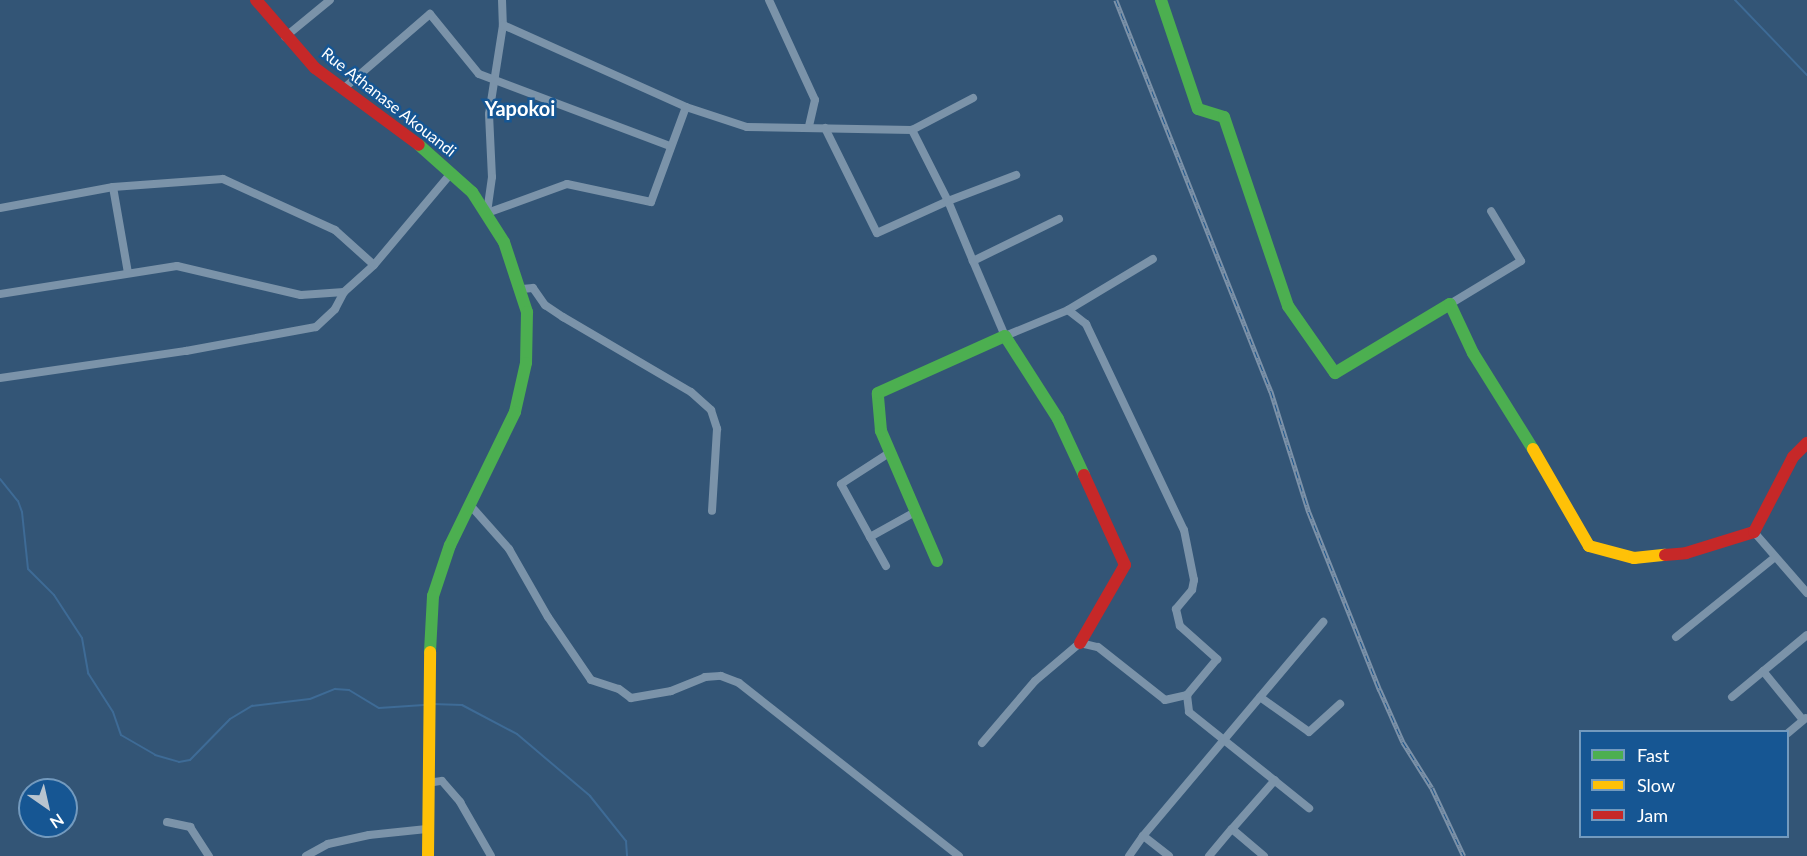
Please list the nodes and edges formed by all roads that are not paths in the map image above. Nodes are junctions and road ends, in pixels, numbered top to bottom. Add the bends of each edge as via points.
1 (256, 0) edge
2 (330, 0) edge
3 (502, 0) edge
4 (769, 0) edge
5 (1161, 0) edge
6 (503, 25) junction
7 (285, 37) junction
8 (492, 78) junction
9 (343, 89) junction
10 (973, 98) dead end
11 (686, 107) junction
12 (809, 127) junction
13 (825, 128) junction
14 (912, 130) junction
15 (670, 146) junction
16 (452, 172) junction
17 (1016, 175) dead end
18 (113, 187) junction
19 (948, 201) junction
20 (0, 208) edge
21 (1491, 211) dead end
22 (487, 213) junction
23 (1059, 219) dead end
24 (1153, 259) dead end
25 (973, 261) junction
26 (374, 265) junction
27 (128, 273) junction
28 (522, 289) junction
29 (344, 291) junction
30 (0, 294) edge
31 (1450, 304) junction
32 (1068, 310) junction
33 (1005, 336) junction
34 (0, 378) edge
35 (1807, 443) edge
36 (889, 453) junction
37 (470, 505) junction
38 (712, 511) dead end
39 (915, 512) junction
40 (1754, 532) junction
41 (870, 537) junction
42 (1775, 557) junction
43 (937, 561) dead end
44 (886, 566) dead end
45 (1807, 593) edge
46 (1323, 622) dead end
47 (1807, 635) edge
48 (1676, 637) dead end
49 (1080, 643) junction
50 (1763, 672) junction
51 (1186, 695) junction
52 (1260, 697) junction
53 (1732, 697) dead end
54 (1340, 704) dead end
55 (1805, 719) edge
56 (1789, 732) edge
57 (1224, 740) junction
58 (982, 743) dead end
59 (1275, 780) junction
60 (427, 783) junction
61 (1309, 808) dead end
62 (167, 822) dead end
63 (427, 829) junction
64 (1232, 829) junction
65 (1143, 836) junction
66 (208, 856) edge
67 (306, 856) edge
68 (428, 856) edge
69 (491, 856) edge
70 (959, 856) edge
71 (1129, 856) edge
72 (1169, 856) edge
73 (1209, 856) edge
74 (1264, 856) edge

1 - 7 street, Rue Athanase Akouandi
2 - 7 street
3 - 6 street
4 - 12 street via 815,99
5 - 31 street via 1198,108 1224,117 1288,306 1335,373
6 - 8 street
6 - 11 street
7 - 9 street, Rue Athanase Akouandi
8 - 9 street via 479,74 430,14
8 - 15 street
8 - 22 street via 492,177
9 - 16 street, Rue Athanase Akouandi
10 - 14 street
11 - 12 street via 747,127
11 - 15 street
12 - 13 street
13 - 14 street
13 - 19 street via 877,233
14 - 19 street
15 - 22 street via 651,202 567,184
16 - 22 street, Rue Athanase Akouandi
16 - 26 street
17 - 19 street
18 - 20 street
18 - 26 street via 223,179 335,230
18 - 27 street
19 - 25 street
21 - 31 street via 1521,261
22 - 28 street, Rue Athanase Akouandi via 504,242
23 - 25 street
24 - 32 street
25 - 33 street
26 - 29 street
27 - 29 street via 177,266 301,295
27 - 30 street
28 - 37 street, Rue Athanase Akouandi via 528,337 522,383 511,421
28 - 38 street via 533,288 545,305 690,392 711,410 717,429
29 - 34 street via 335,309 316,327
31 - 40 street via 1473,353 1494,382 1589,546 1634,558 1686,553
32 - 33 street
32 - 51 street via 1086,324 1184,530 1194,580 1192,590 1176,609 1180,626 1217,659
33 - 36 street via 878,393 881,431
33 - 49 street via 1058,419 1125,565
35 - 40 street via 1793,457
36 - 39 street
36 - 41 street via 841,484
37 - 60 street, Rue Athanase Akouandi via 443,562 433,596
37 - 70 street via 509,549 548,618 591,680 619,689 631,698 671,691 705,677 721,676 739,683
39 - 41 street
39 - 43 street
40 - 42 street
41 - 44 street
42 - 45 street
42 - 48 street
46 - 52 street
47 - 50 street
49 - 51 street via 1098,647 1165,700
49 - 58 street via 1035,681
50 - 53 street
50 - 55 street
51 - 57 street via 1189,712
52 - 54 street via 1309,732
52 - 57 street
55 - 56 street
57 - 59 street
57 - 65 street
59 - 61 street
59 - 64 street
60 - 63 street, Rue Athanase Akouandi
60 - 69 street via 442,781 460,802
62 - 66 street via 190,827
63 - 67 street via 328,844
63 - 68 street, Rue Athanase Akouandi
64 - 73 street
64 - 74 street
65 - 71 street
65 - 72 street

